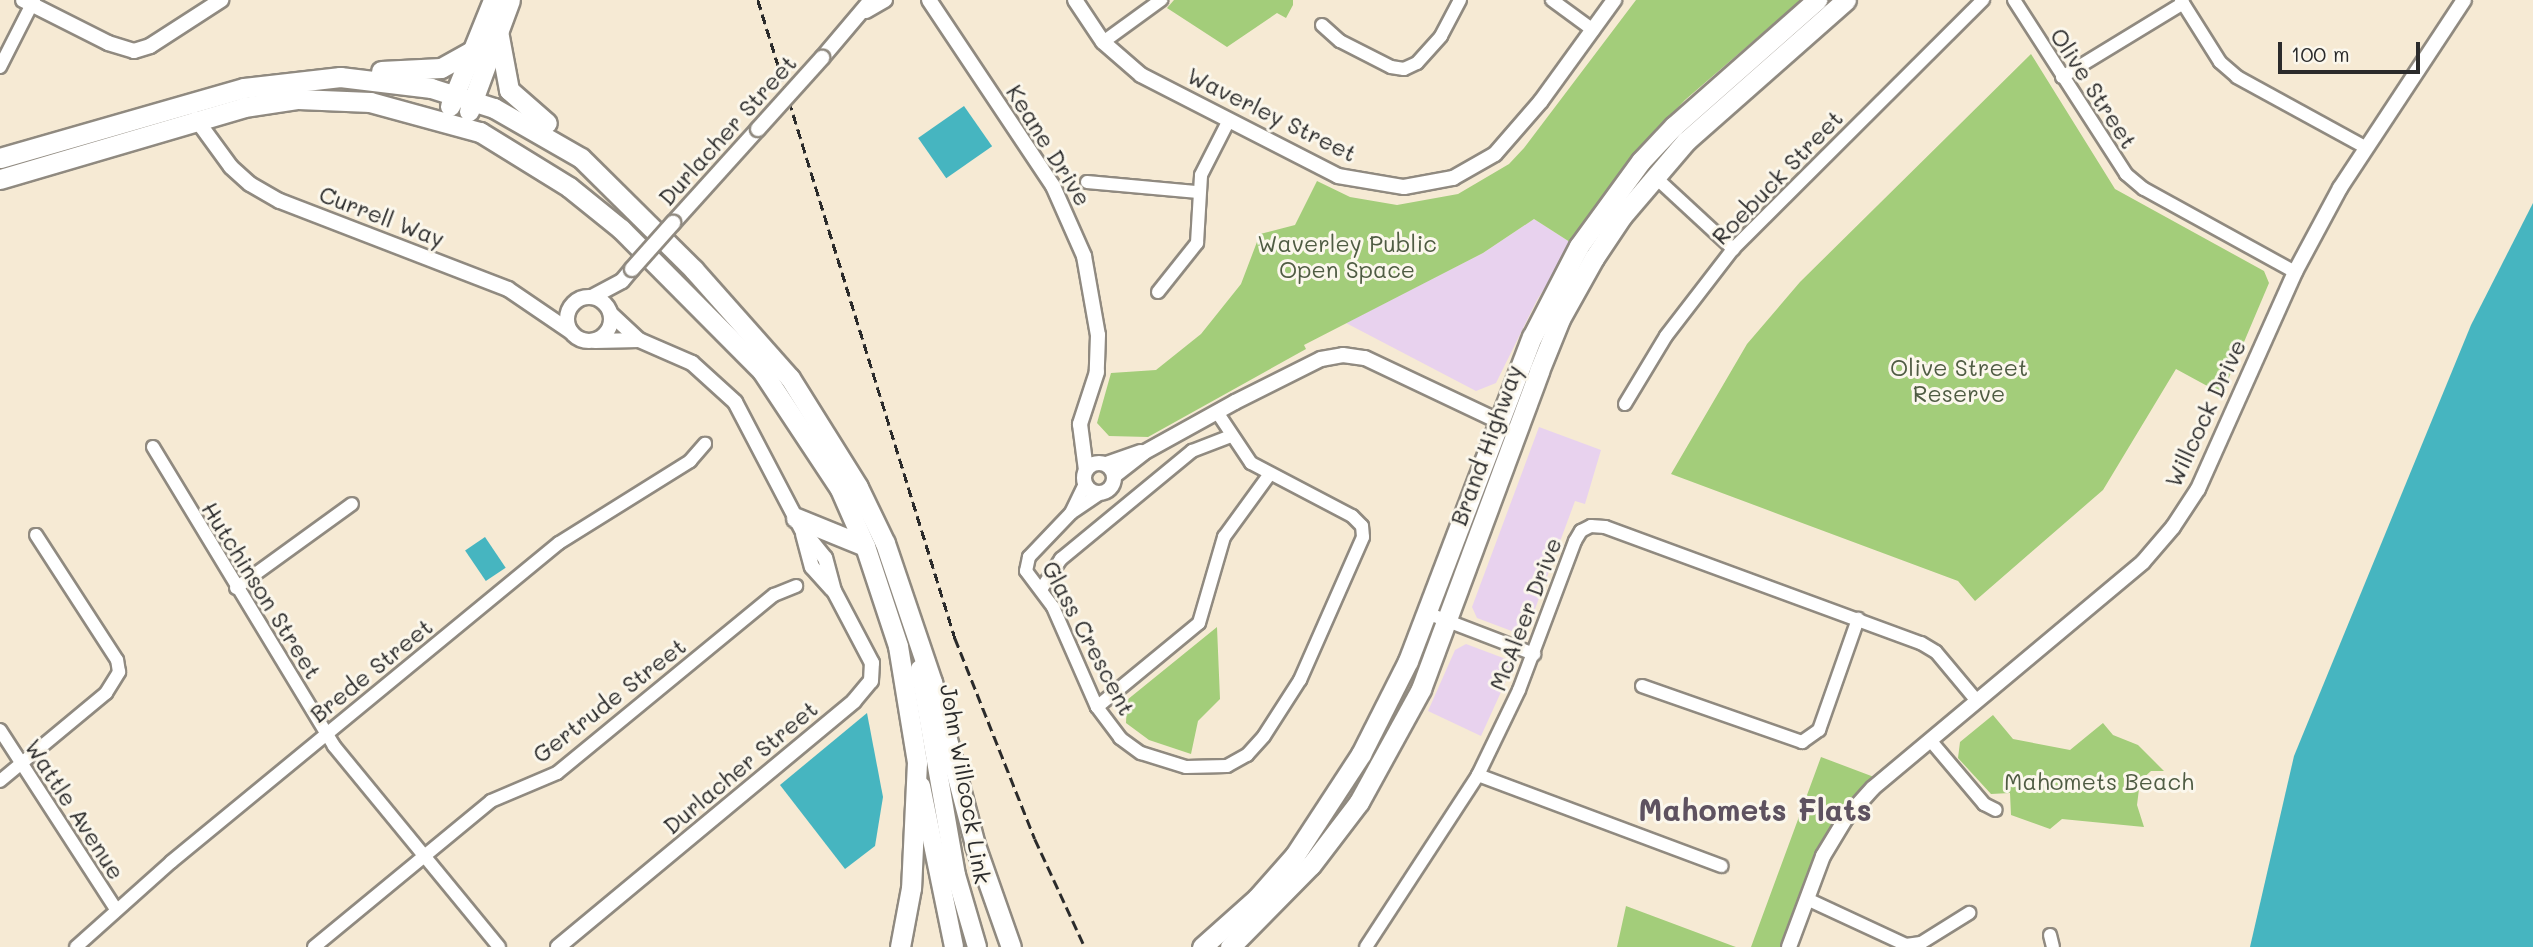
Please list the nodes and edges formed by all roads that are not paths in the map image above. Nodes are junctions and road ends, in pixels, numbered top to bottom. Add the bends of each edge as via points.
1 (221, 0) edge
2 (492, 0) edge
3 (510, 0) edge
4 (885, 0) edge
5 (929, 0) edge
6 (939, 0) edge
7 (1075, 0) edge
8 (1161, 0) edge
9 (1460, 0) edge
10 (1552, 0) edge
11 (1614, 0) edge
12 (1817, 0) edge
13 (1846, 0) edge
14 (1983, 0) edge
15 (2014, 0) edge
16 (2464, 0) edge
17 (2182, 1) edge
18 (30, 2) edge
19 (869, 5) edge
20 (1322, 25) dead end
21 (951, 30) junction
22 (1592, 30) junction
23 (498, 31) junction
24 (1103, 43) junction
25 (474, 50) junction
26 (0, 68) edge
27 (360, 77) junction
28 (2062, 77) junction
29 (463, 98) junction
30 (197, 119) junction
31 (1229, 120) junction
32 (454, 122) junction
33 (2365, 147) junction
34 (0, 158) edge
35 (580, 159) junction
36 (1654, 176) junction
37 (0, 179) edge
38 (1087, 182) dead end
39 (1196, 192) junction
40 (1733, 249) junction
41 (2295, 272) junction
42 (622, 281) junction
43 (1158, 292) dead end
44 (592, 297) junction
45 (611, 314) junction
46 (571, 332) junction
47 (639, 340) junction
48 (593, 342) junction
49 (1625, 404) dead end
50 (1217, 412) junction
51 (1498, 421) junction
52 (1517, 429) junction
53 (1231, 436) junction
54 (705, 444) dead end
55 (153, 447) dead end
56 (1098, 471) junction
57 (1269, 475) junction
58 (1101, 493) junction
59 (352, 504) dead end
60 (1071, 513) junction
61 (799, 524) junction
62 (36, 535) dead end
63 (865, 546) junction
64 (796, 586) dead end
65 (236, 588) junction
66 (1042, 588) junction
67 (1427, 614) junction
68 (1858, 620) junction
69 (1448, 623) junction
70 (913, 629) junction
71 (1534, 654) junction
72 (1642, 686) dead end
73 (1977, 701) junction
74 (1097, 707) junction
75 (0, 730) edge
76 (326, 734) junction
77 (1930, 740) junction
78 (917, 762) junction
79 (21, 764) junction
80 (1478, 775) junction
81 (0, 781) edge
82 (1996, 810) dead end
83 (425, 856) junction
84 (1722, 866) dead end
85 (1807, 899) junction
86 (116, 909) junction
87 (1969, 913) dead end
88 (76, 947) edge
89 (314, 947) edge
90 (499, 947) edge
91 (558, 947) edge
92 (900, 947) edge
93 (954, 947) edge
94 (976, 947) edge
95 (1011, 947) edge
96 (1202, 947) edge
97 (1230, 947) edge
98 (1366, 947) edge
99 (1789, 947) edge

1 - 18 street via 150,46 134,51 118,48
2 - 25 highway
3 - 23 highway
4 - 19 street, Durlacher Street
5 - 21 street, Keane Drive
6 - 21 street, Keane Drive
7 - 24 street, Waverley Street
8 - 24 street
9 - 20 street via 1441,36 1417,63 1404,69 1340,41
10 - 22 street
11 - 22 street, Waverley Street
12 - 51 highway, Brand Highway via 1674,126 1608,204 1554,291
13 - 36 highway, Brand Highway via 1724,105
14 - 40 street, Roebuck Street
15 - 28 street, Olive Street
16 - 33 street, Willcock Drive
17 - 28 street
17 - 33 street via 2220,62 2237,77
18 - 26 street
19 - 42 street, Durlacher Street, bridge
21 - 56 street, Keane Drive via 1053,186 1084,256 1098,335 1086,434
22 - 31 street, Waverley Street via 1504,145 1476,167 1427,185 1376,186 1338,176
23 - 29 highway
23 - 35 highway via 503,77 509,90 558,131
24 - 31 street, Waverley Street via 1141,75
25 - 27 highway via 441,68 374,71
25 - 29 highway
27 - 29 highway
27 - 34 highway via 299,79 244,88
28 - 41 street, Olive Street via 2109,153 2144,189
29 - 32 highway
29 - 35 highway via 528,124
30 - 32 highway via 298,99 370,102
30 - 37 highway
30 - 46 street, Currell Way via 231,167 260,190 508,289
31 - 39 street
32 - 63 highway via 521,154 569,187 621,229 706,311 762,371 801,426 840,489
33 - 41 street, Willcock Drive
35 - 70 highway via 694,270 790,378 858,487 885,543
36 - 40 street
36 - 52 highway, Brand Highway via 1601,248 1560,320
38 - 39 street
39 - 43 street via 1197,243
40 - 49 street, Roebuck Street via 1666,336
41 - 73 street, Willcock Drive via 2198,489 2173,527 2143,562
42 - 44 street, Durlacher Street
42 - 45 street, Durlacher Street
44 - 45 street via 603,302
44 - 46 street via 579,299 570,307
45 - 47 street, Durlacher Street
45 - 48 street via 608,331
46 - 48 street
47 - 48 street, Durlacher Street
47 - 61 street, Durlacher Street via 692,363 729,395 755,433
50 - 51 street via 1292,372 1343,355 1365,358
50 - 53 street, Glass Crescent
50 - 56 street via 1143,453 1121,456
51 - 52 street
51 - 67 highway, Brand Highway
52 - 69 highway, Brand Highway
53 - 57 street, Glass Crescent via 1251,463
53 - 66 street via 1192,451 1061,559
54 - 76 street, Brede Street via 690,461 559,543
55 - 65 street, Hutchinson Street
56 - 58 street
56 - 58 street via 1111,487
56 - 60 street
57 - 74 street via 1224,537 1199,623
57 - 74 street, Glass Crescent via 1353,516 1362,526 1363,537 1328,623 1264,736 1247,755 1227,766 1208,770 1186,767 1141,753 1120,738
58 - 60 street
59 - 65 street
60 - 66 street, Glass Crescent via 1029,557 1026,571
61 - 63 highway
61 - 91 street, Durlacher Street via 812,567 834,591 865,645 872,663 871,681 854,701
62 - 79 street via 117,660 119,672 106,693
63 - 78 highway via 898,646
64 - 83 street, Gertrude Street via 774,595 557,773 505,792
65 - 76 street, Hutchinson Street
66 - 74 street, Glass Crescent
67 - 69 street
67 - 96 highway, Brand Highway via 1384,711 1332,802 1265,889
68 - 71 street, McAleer Drive via 1605,527 1591,526 1575,541
68 - 72 street via 1819,730 1802,741
68 - 73 street, McAleer Drive via 1936,652
69 - 71 street
69 - 97 highway, Brand Highway via 1421,689 1359,802 1311,865
70 - 94 main road, John Willcock Link via 956,876
70 - 95 highway via 992,902
71 - 80 street, McAleer Drive
73 - 77 street, Willcock Drive
75 - 79 street, Wattle Avenue
76 - 83 street, Hutchinson Street
76 - 86 street, Brede Street
77 - 82 street via 1984,804
77 - 85 street, Willcock Drive via 1846,818 1823,856
78 - 92 highway via 911,888
78 - 93 main road, John Willcock Link
79 - 81 street
79 - 86 street, Wattle Avenue
80 - 84 street
80 - 98 street, McAleer Drive
83 - 89 street, Gertrude Street
83 - 90 street, Hutchinson Street
85 - 87 street via 1906,945 1921,943
85 - 99 street, Willcock Drive
86 - 88 street, Brede Street

